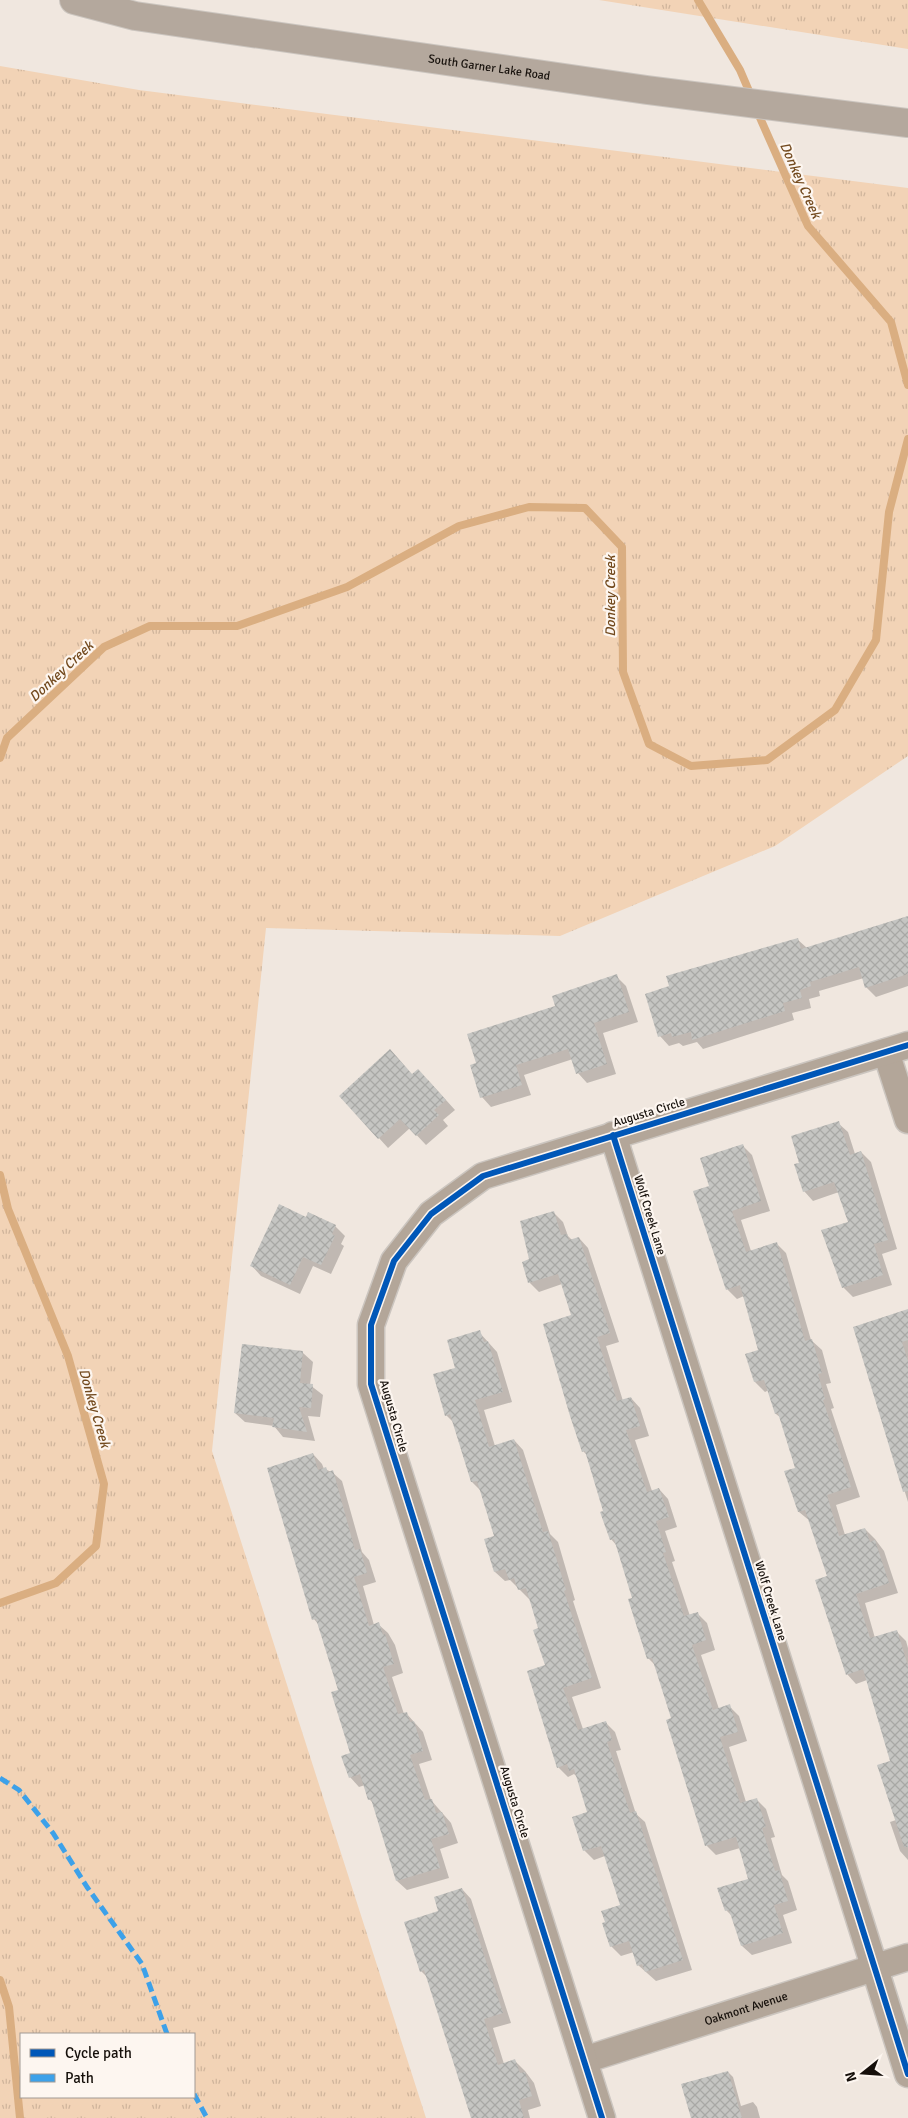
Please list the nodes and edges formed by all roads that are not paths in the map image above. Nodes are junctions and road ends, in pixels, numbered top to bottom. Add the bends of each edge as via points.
1 (74, 0) edge
2 (908, 123) edge
3 (897, 1048) edge
4 (908, 1120) edge
5 (613, 1135) junction
6 (908, 1957) edge
7 (875, 1967) junction
8 (584, 2060) junction
9 (908, 2074) edge
10 (602, 2118) edge

1 - 2 main road, South Garner Lake Road via 135,16 647,90
3 - 4 street
3 - 5 street, Augusta Circle
5 - 7 street, Wolf Creek Lane
5 - 8 street, Augusta Circle via 483,1176 431,1214 394,1262 371,1325 372,1384
6 - 7 street, Oakmont Avenue
7 - 8 street, Oakmont Avenue
7 - 9 street, Wolf Creek Lane
8 - 10 street, Augusta Circle

